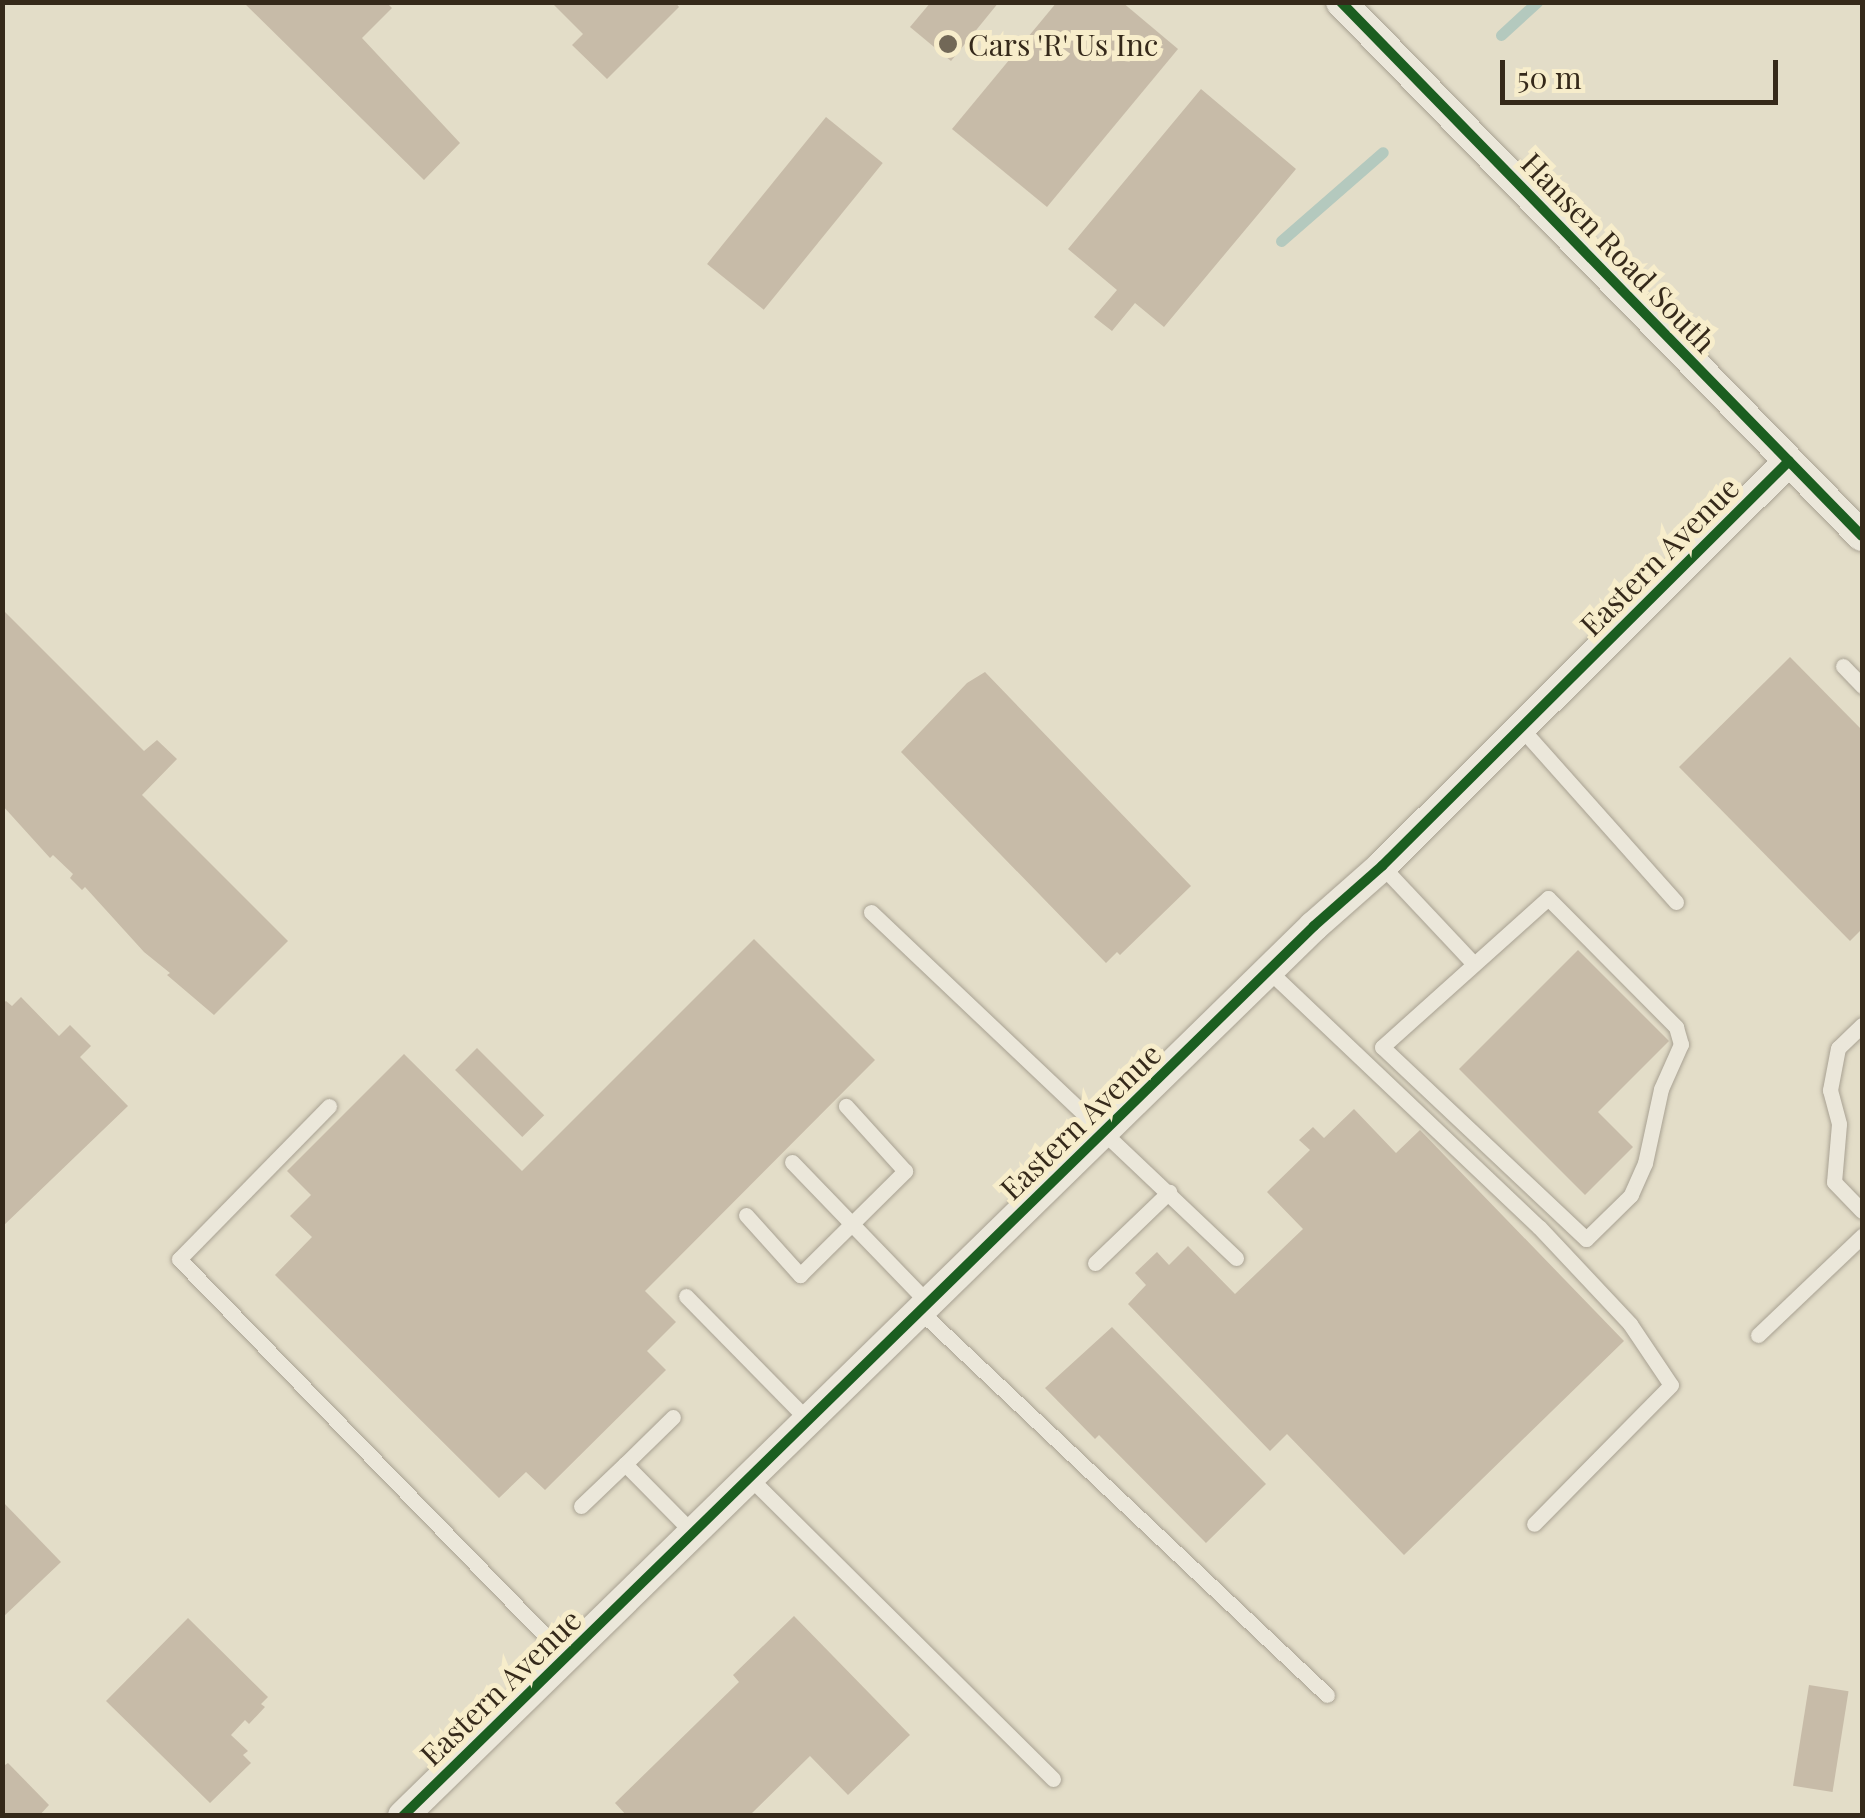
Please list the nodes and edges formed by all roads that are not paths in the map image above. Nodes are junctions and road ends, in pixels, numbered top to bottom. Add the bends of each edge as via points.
1 (1341, 2) edge
2 (1789, 461) junction
3 (1862, 536) edge
4 (1843, 666) dead end
5 (1862, 686) edge
6 (1521, 728) junction
7 (1382, 866) junction
8 (1676, 902) dead end
9 (871, 912) dead end
10 (1474, 964) junction
11 (1269, 971) junction
12 (1862, 1025) edge
13 (329, 1106) dead end
14 (846, 1106) dead end
15 (1106, 1130) junction
16 (792, 1162) dead end
17 (1169, 1192) junction
18 (1862, 1210) edge
19 (746, 1215) dead end
20 (853, 1224) junction
21 (1862, 1236) edge
22 (1236, 1258) dead end
23 (1095, 1263) dead end
24 (686, 1296) dead end
25 (925, 1308) junction
26 (1758, 1335) dead end
27 (673, 1417) dead end
28 (808, 1421) junction
29 (624, 1464) junction
30 (750, 1478) junction
31 (581, 1506) dead end
32 (1534, 1524) dead end
33 (693, 1533) junction
34 (566, 1657) junction
35 (1327, 1695) dead end
36 (1053, 1778) dead end
37 (404, 1816) edge

1 - 2 street, Hansen Road South
2 - 3 street, Hansen Road South
2 - 6 street, Eastern Avenue
4 - 5 lane
6 - 7 street, Eastern Avenue
6 - 8 lane
7 - 10 lane
7 - 11 street, Eastern Avenue
9 - 15 lane
10 - 10 lane via 1382,1047 1586,1239 1632,1196 1661,1089 1681,1044 1676,1026 1548,898
11 - 15 street, Eastern Avenue
11 - 32 lane via 1539,1227 1630,1324 1672,1385
12 - 18 lane via 1838,1048 1830,1090 1839,1124 1834,1182
13 - 34 lane via 178,1259
14 - 20 lane via 905,1171
15 - 17 lane
15 - 25 street, Eastern Avenue
16 - 20 lane
17 - 22 lane
17 - 23 lane
19 - 20 lane via 800,1274
20 - 25 lane
21 - 26 lane
24 - 28 lane
25 - 28 street, Eastern Avenue
25 - 35 lane
27 - 29 lane
28 - 30 street, Eastern Avenue
29 - 31 lane
29 - 33 lane
30 - 33 street, Eastern Avenue
30 - 36 lane
33 - 34 street, Eastern Avenue
34 - 37 street, Eastern Avenue

